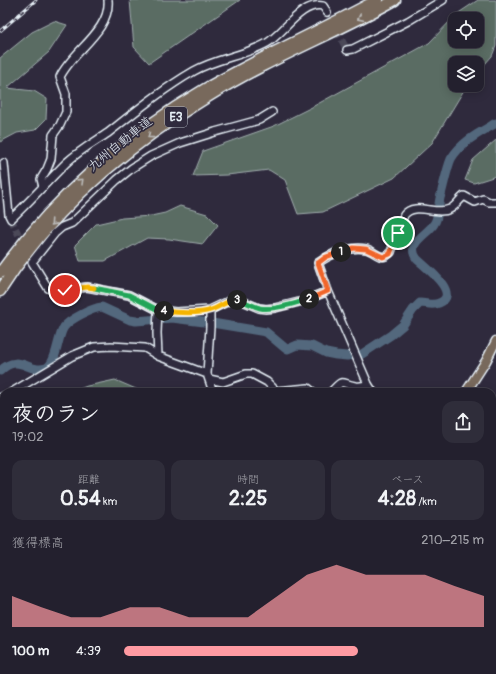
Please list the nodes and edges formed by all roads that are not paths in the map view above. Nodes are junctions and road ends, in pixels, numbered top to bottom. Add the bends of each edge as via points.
1 (108, 0) edge
2 (377, 0) edge
3 (395, 0) edge
4 (442, 0) edge
5 (327, 12) dead end
6 (347, 50) dead end
7 (272, 112) dead end
8 (4, 163) dead end
9 (43, 187) junction
10 (496, 202) edge
11 (0, 273) edge
12 (0, 291) edge
13 (328, 291) junction
14 (158, 310) junction
15 (210, 310) junction
16 (496, 341) edge
17 (158, 356) junction
18 (208, 376) junction
19 (368, 384) junction
20 (19, 388) edge
21 (212, 388) edge
22 (273, 388) edge
23 (334, 388) edge
24 (370, 388) edge
25 (469, 388) edge

1 - 9 street via 108,8 101,26 68,62 60,77 66,94 66,112 53,135 51,159 41,179
11 -> 2 highway, 九州自動車道 / E3 via 33,230 61,200 120,147 165,114 246,67
3 -> 12 highway, 九州自動車道 / E3 via 210,95 125,154 66,208 22,259
4 - 6 street via 361,46
5 - 9 street via 323,6 313,6 287,24 268,43 194,71 86,146
7 - 14 street via 258,120 214,132 151,156 117,180 72,223 55,233 32,262 48,288 53,290 87,287 129,295
8 - 9 street via 11,219
10 - 13 street via 483,199 475,202 464,196 448,210 408,211 404,215 390,254 383,257 366,249 354,248 326,257 318,263
13 - 15 street via 275,308 259,308 240,300 231,300
13 - 19 street
14 - 15 street
14 - 17 street
15 - 18 street
16 - 25 main road
17 - 18 street
17 - 20 street via 145,348 94,347 72,356
18 - 21 street
18 - 22 street via 223,382 252,374 268,382
19 - 23 street via 357,387 345,382
19 - 24 street

